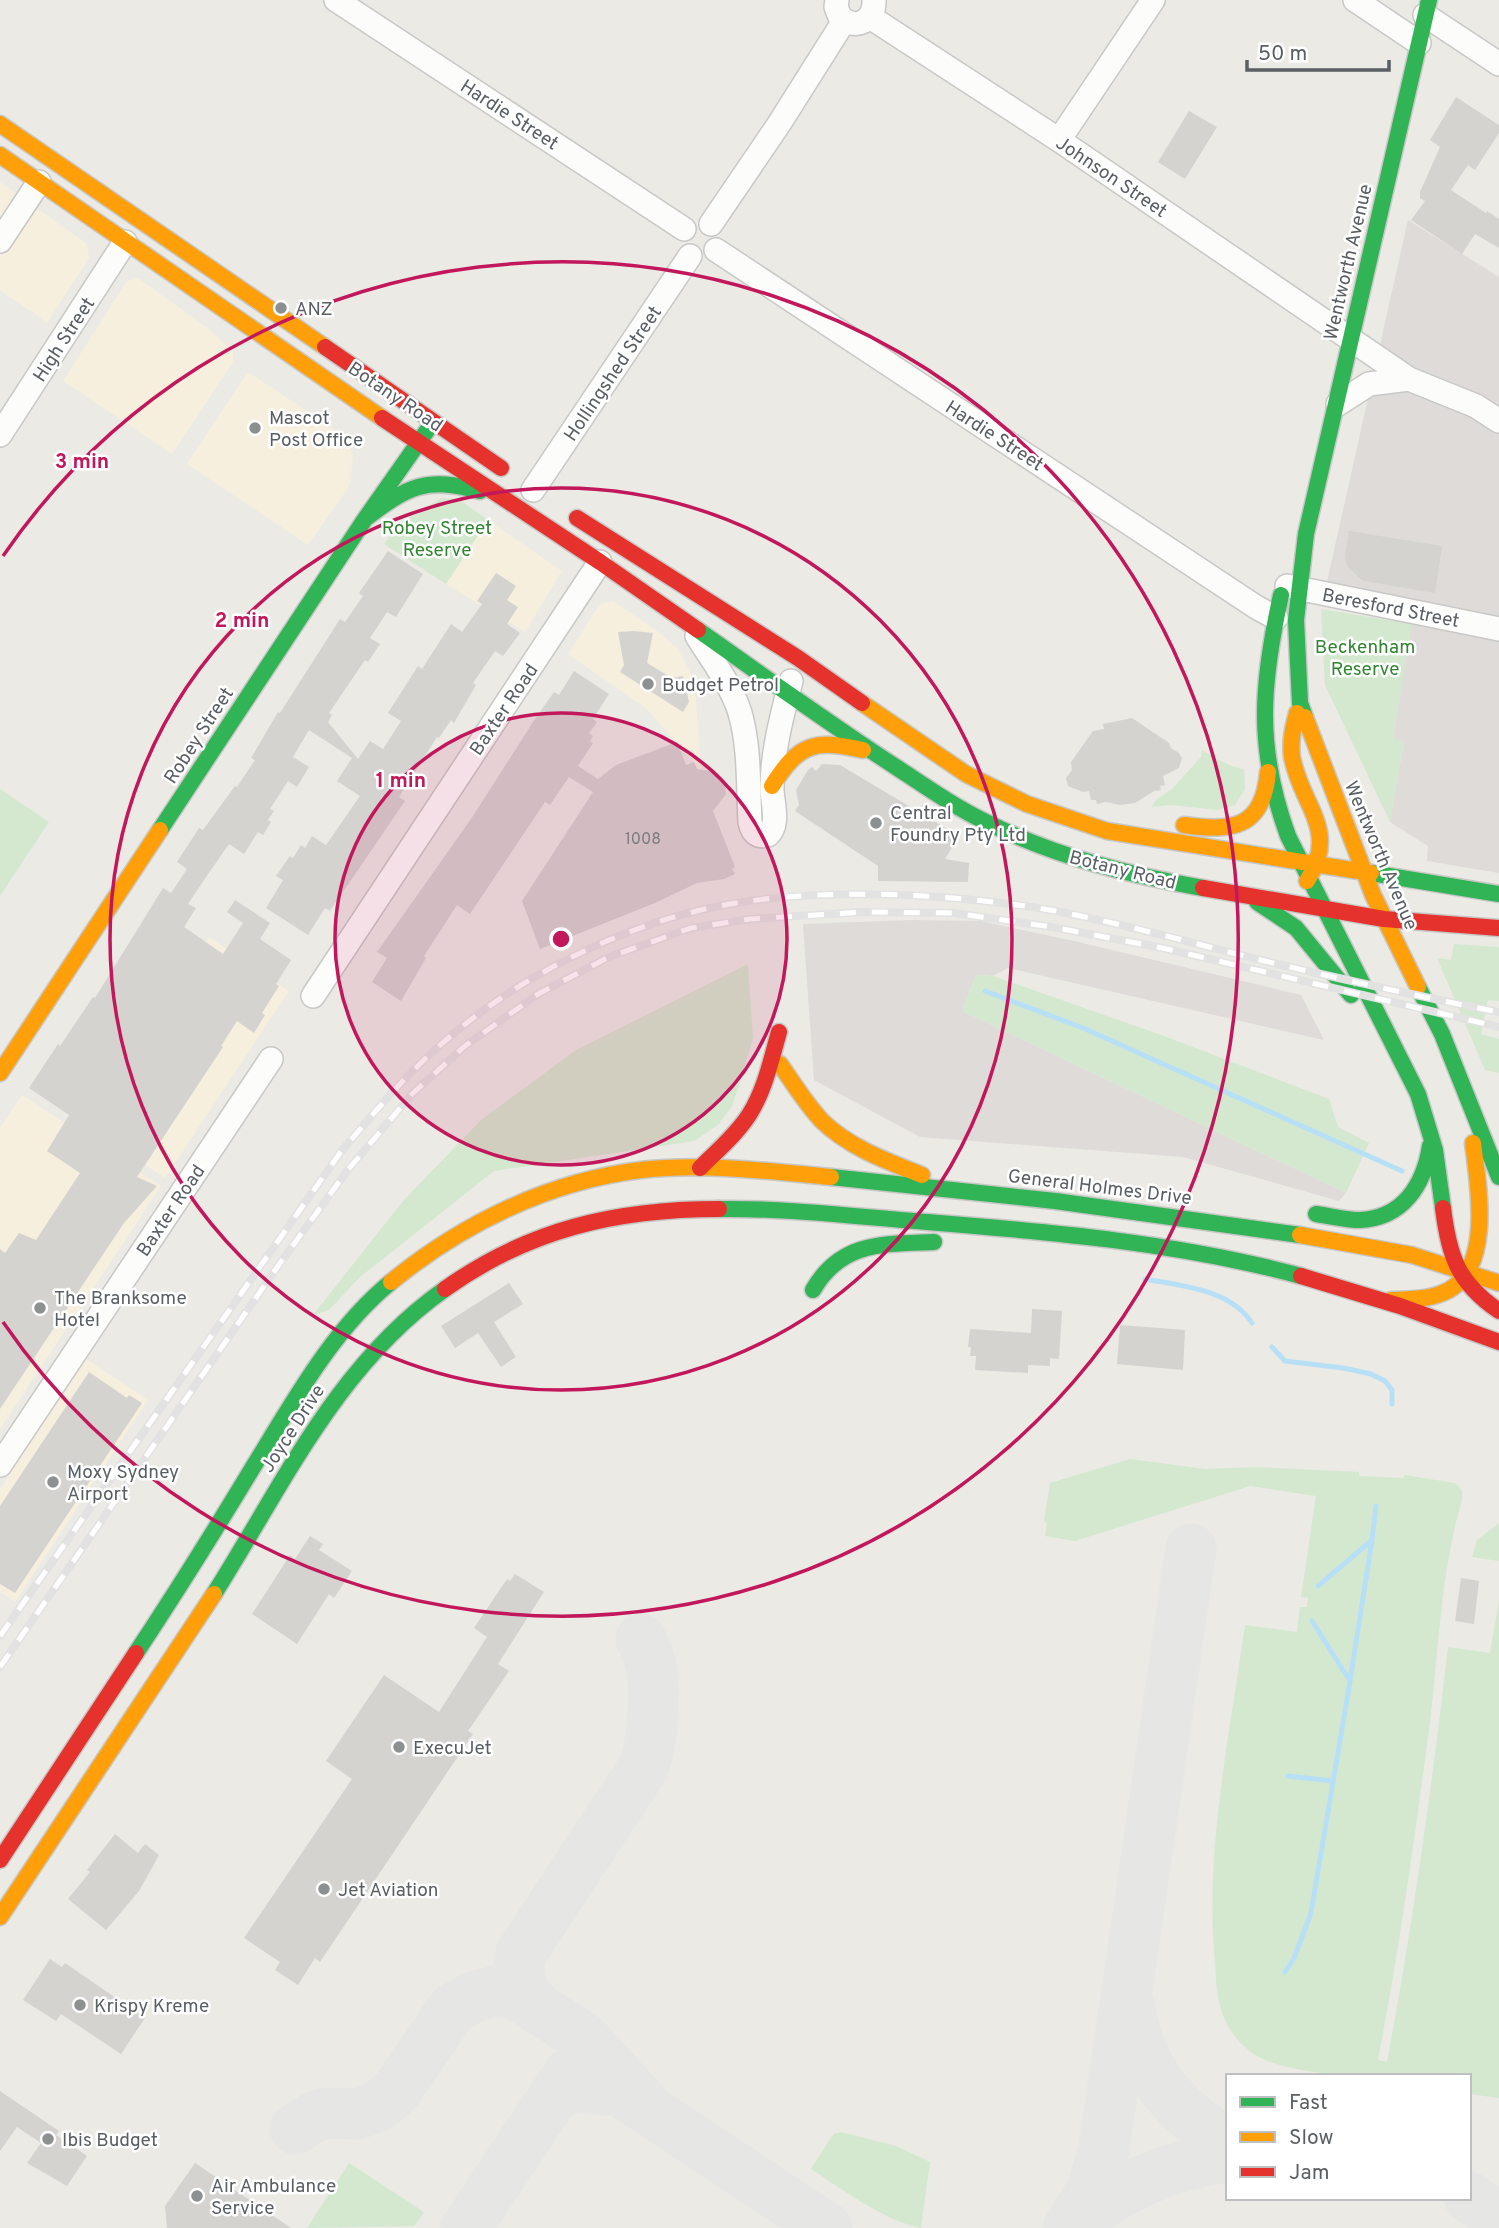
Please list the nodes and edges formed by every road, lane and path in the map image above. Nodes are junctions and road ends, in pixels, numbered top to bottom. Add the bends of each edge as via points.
1 (336, 0) edge
2 (1153, 0) edge
3 (1355, 0) edge
4 (1427, 7) edge
5 (872, 8) edge
6 (841, 10) edge
7 (1419, 43) junction
8 (1499, 64) edge
9 (0, 124) edge
10 (1059, 140) junction
11 (0, 155) edge
12 (39, 183) junction
13 (711, 224) junction
14 (684, 229) junction
15 (0, 241) edge
16 (125, 242) junction
17 (716, 250) junction
18 (691, 256) junction
19 (1351, 339) junction
20 (1409, 379) junction
21 (1338, 404) junction
22 (1499, 421) edge
23 (433, 422) junction
24 (0, 435) edge
25 (419, 443) junction
26 (526, 490) junction
27 (568, 512) dead end
28 (365, 519) junction
29 (600, 562) junction
30 (1293, 587) junction
31 (1276, 618) junction
32 (689, 624) junction
33 (1499, 629) edge
34 (798, 658) junction
35 (788, 692) junction
36 (1300, 703) junction
37 (874, 753) junction
38 (1268, 772) junction
39 (772, 786) junction
40 (1277, 806) junction
41 (1107, 831) junction
42 (1126, 834) junction
43 (1300, 861) junction
44 (1319, 864) junction
45 (1222, 866) dead end
46 (1365, 871) junction
47 (1305, 885) junction
48 (1228, 893) junction
49 (1499, 894) edge
50 (1373, 895) junction
51 (1254, 897) junction
52 (1324, 909) junction
53 (1350, 913) junction
54 (1384, 919) junction
55 (1499, 927) edge
56 (1411, 974) junction
57 (313, 996) dead end
58 (779, 1032) dead end
59 (1399, 1054) junction
60 (271, 1059) dead end
61 (780, 1064) dead end
62 (0, 1073) edge
63 (1469, 1105) junction
64 (1431, 1132) junction
65 (700, 1168) junction
66 (734, 1168) joint
67 (1499, 1177) edge
68 (963, 1190) junction
69 (979, 1227) junction
70 (1269, 1230) junction
71 (1462, 1274) junction
72 (1499, 1283) edge
73 (813, 1290) dead end
74 (1378, 1299) junction
75 (1499, 1311) edge
76 (1499, 1342) edge
77 (0, 1465) edge
78 (0, 1860) edge
79 (0, 1917) edge

1 - 14 street, Hardie Street
2 - 10 street
3 - 7 street
4 - 7 main road, Wentworth Avenue
4 - 8 street
5 - 6 street via 861,23
5 - 10 street, Johnson Street
6 - 13 street via 779,124
7 - 19 main road, Wentworth Avenue
9 - 23 main road, Botany Road
10 - 19 street, Johnson Street
11 - 12 main road, Botany Road
12 - 15 street
12 - 16 main road, Botany Road
13 - 14 street via 696,221
13 - 17 street via 719,239
14 - 18 street via 682,247
16 - 24 street, High Street
16 - 25 main road, Botany Road
17 - 18 street via 707,257
17 - 31 street, Hardie Street
18 - 26 street, Hollingshed Street
19 - 20 street, Johnson Street
19 - 21 main road, Wentworth Avenue
20 - 21 street via 1369,384
20 - 22 street, Johnson Street via 1476,406
21 - 30 main road, Wentworth Avenue
23 - 25 main road, Robey Street
23 - 26 main road, Botany Road
25 - 26 main road, Botany Road
25 - 28 main road, Robey Street
26 - 28 main road via 486,493 442,481 394,496
26 - 29 main road, Botany Road
27 - 34 main road, Botany Road
28 - 62 main road, Robey Street
29 - 32 main road, Botany Road
29 - 57 street, Baxter Road
30 - 31 main road, Wentworth Avenue
30 - 33 street, Beresford Street
30 - 36 main road, Wentworth Avenue
31 - 38 main road, Wentworth Avenue via 1262,701
32 - 35 main road, Botany Road
32 - 39 street via 740,712 750,822 761,836 774,829
34 - 35 street
34 - 41 main road, Botany Road via 966,774 1027,804
35 - 37 main road, Botany Road
35 - 39 street
36 - 44 main road via 1291,740 1293,758 1323,843
36 - 46 main road, Wentworth Avenue
37 - 39 main road via 816,743 792,755
37 - 48 main road, Botany Road via 959,808 1031,843 1113,870
38 - 40 main road, Wentworth Avenue
38 - 42 main road via 1261,805 1243,822 1214,829 1147,823
40 - 43 main road, Wentworth Avenue
40 - 44 main road
41 - 42 main road, Botany Road
41 - 45 main road via 1155,853
42 - 43 main road, Botany Road
43 - 44 main road, Botany Road
43 - 47 main road, Wentworth Avenue
44 - 46 main road, Botany Road
44 - 47 main road
44 - 50 main road
46 - 49 main road, Botany Road
46 - 50 main road, Wentworth Avenue
47 - 51 main road
47 - 52 main road, Wentworth Avenue
47 - 53 main road
48 - 51 main road, Botany Road
48 - 59 main road via 1263,904 1296,928
50 - 54 main road, Wentworth Avenue
50 - 55 main road
51 - 52 main road, Botany Road
52 - 53 main road, Botany Road
52 - 59 main road
53 - 54 main road, Botany Road
53 - 56 main road
54 - 55 main road, Botany Road
54 - 56 main road, Wentworth Avenue
56 - 63 main road, Wentworth Avenue via 1442,1034
58 - 65 main road via 749,1114
59 - 64 main road
60 - 77 street, Baxter Road
61 - 68 main road via 812,1110 839,1136
63 - 67 main road, Wentworth Avenue
63 - 71 main road via 1480,1213 1478,1246
64 - 70 main road via 1420,1184 1393,1211 1360,1220 1295,1215
64 - 71 main road via 1444,1230
65 - 66 main road, Joyce Drive
65 - 78 main road, Joyce Drive via 620,1172 526,1200 464,1230 386,1286 318,1363 187,1576
66 - 68 main road, General Holmes Drive
68 - 70 main road, General Holmes Drive
69 - 73 main road via 934,1242 881,1244 850,1251 832,1262
69 - 74 main road via 1181,1250 1288,1273
69 - 79 main road, Joyce Drive via 736,1208 668,1209 568,1227 475,1269 417,1310 369,1355 325,1412 221,1582
70 - 71 main road, General Holmes Drive via 1402,1253
71 - 72 main road, General Holmes Drive
71 - 74 main road via 1445,1292 1426,1299
71 - 75 main road, General Holmes Drive via 1481,1299
74 - 76 main road

